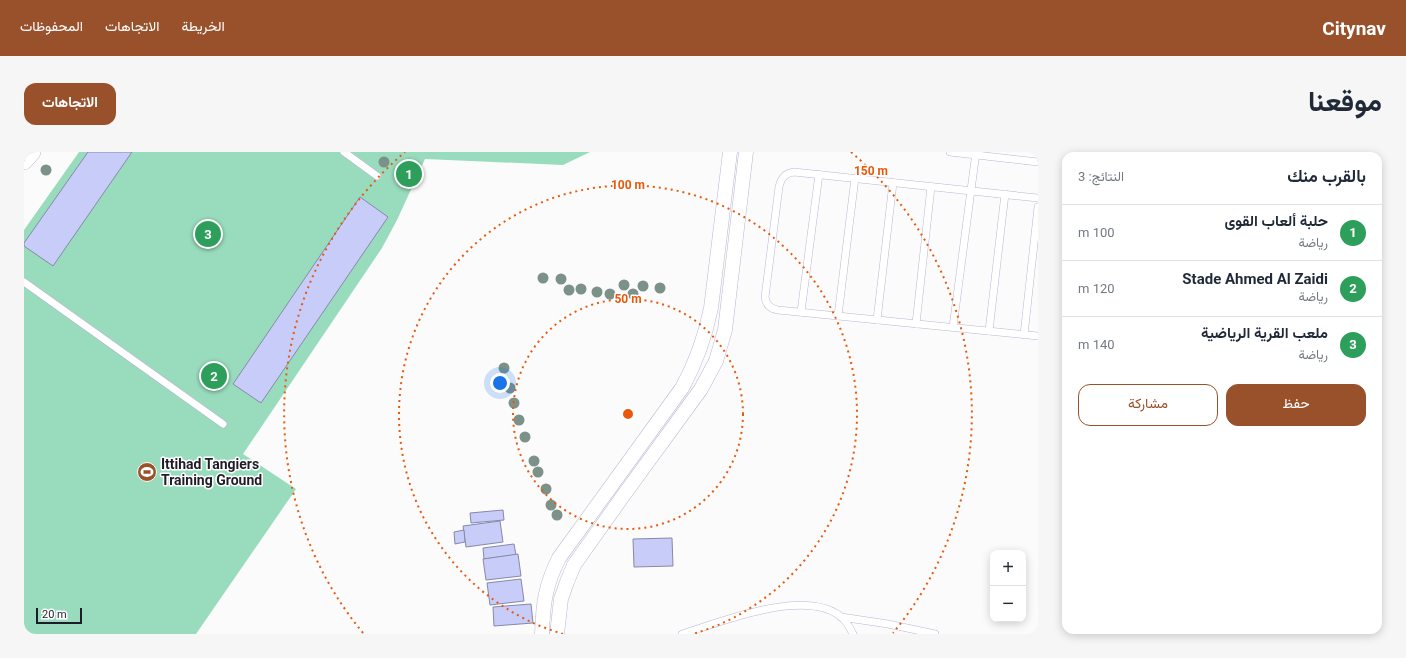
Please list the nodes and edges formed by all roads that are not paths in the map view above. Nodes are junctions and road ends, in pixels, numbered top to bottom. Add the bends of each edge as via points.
1 (32, 152) edge
2 (344, 152) edge
3 (730, 152) edge
4 (746, 152) edge
5 (950, 152) edge
6 (976, 153) edge
7 (24, 161) edge
8 (1038, 162) edge
9 (819, 174) junction
10 (377, 176) dead end
11 (855, 178) junction
12 (893, 183) junction
13 (931, 187) junction
14 (970, 191) junction
15 (1005, 194) junction
16 (1038, 198) edge
17 (1038, 207) edge
18 (24, 282) edge
19 (801, 312) junction
20 (838, 316) junction
21 (877, 320) junction
22 (916, 324) junction
23 (953, 328) junction
24 (989, 331) junction
25 (1024, 335) junction
26 (1038, 336) edge
27 (223, 424) dead end
28 (841, 617) junction
29 (542, 634) edge
30 (557, 634) edge
31 (682, 634) edge
32 (853, 634) edge
33 (934, 634) edge

1 - 7 street
2 - 10 lane
3 - 29 street via 711,308 697,358 682,388 559,558 545,597
4 - 30 street via 725,330 716,361 701,389 574,565 561,599
5 - 6 lane
6 - 8 lane
6 - 14 lane
9 - 11 lane
9 - 19 lane
9 - 19 lane via 794,172 786,175 780,182 765,293 765,301 770,307
11 - 12 lane
11 - 20 lane
12 - 13 lane
12 - 21 lane
13 - 14 lane
13 - 22 lane
14 - 15 lane
14 - 23 lane
15 - 16 lane
15 - 24 lane
17 - 25 lane
18 - 27 lane
19 - 20 lane
20 - 21 lane
21 - 22 lane
22 - 23 lane
23 - 24 lane
24 - 25 lane
25 - 26 lane
28 - 31 lane via 811,605 774,607
28 - 32 lane
28 - 33 lane

